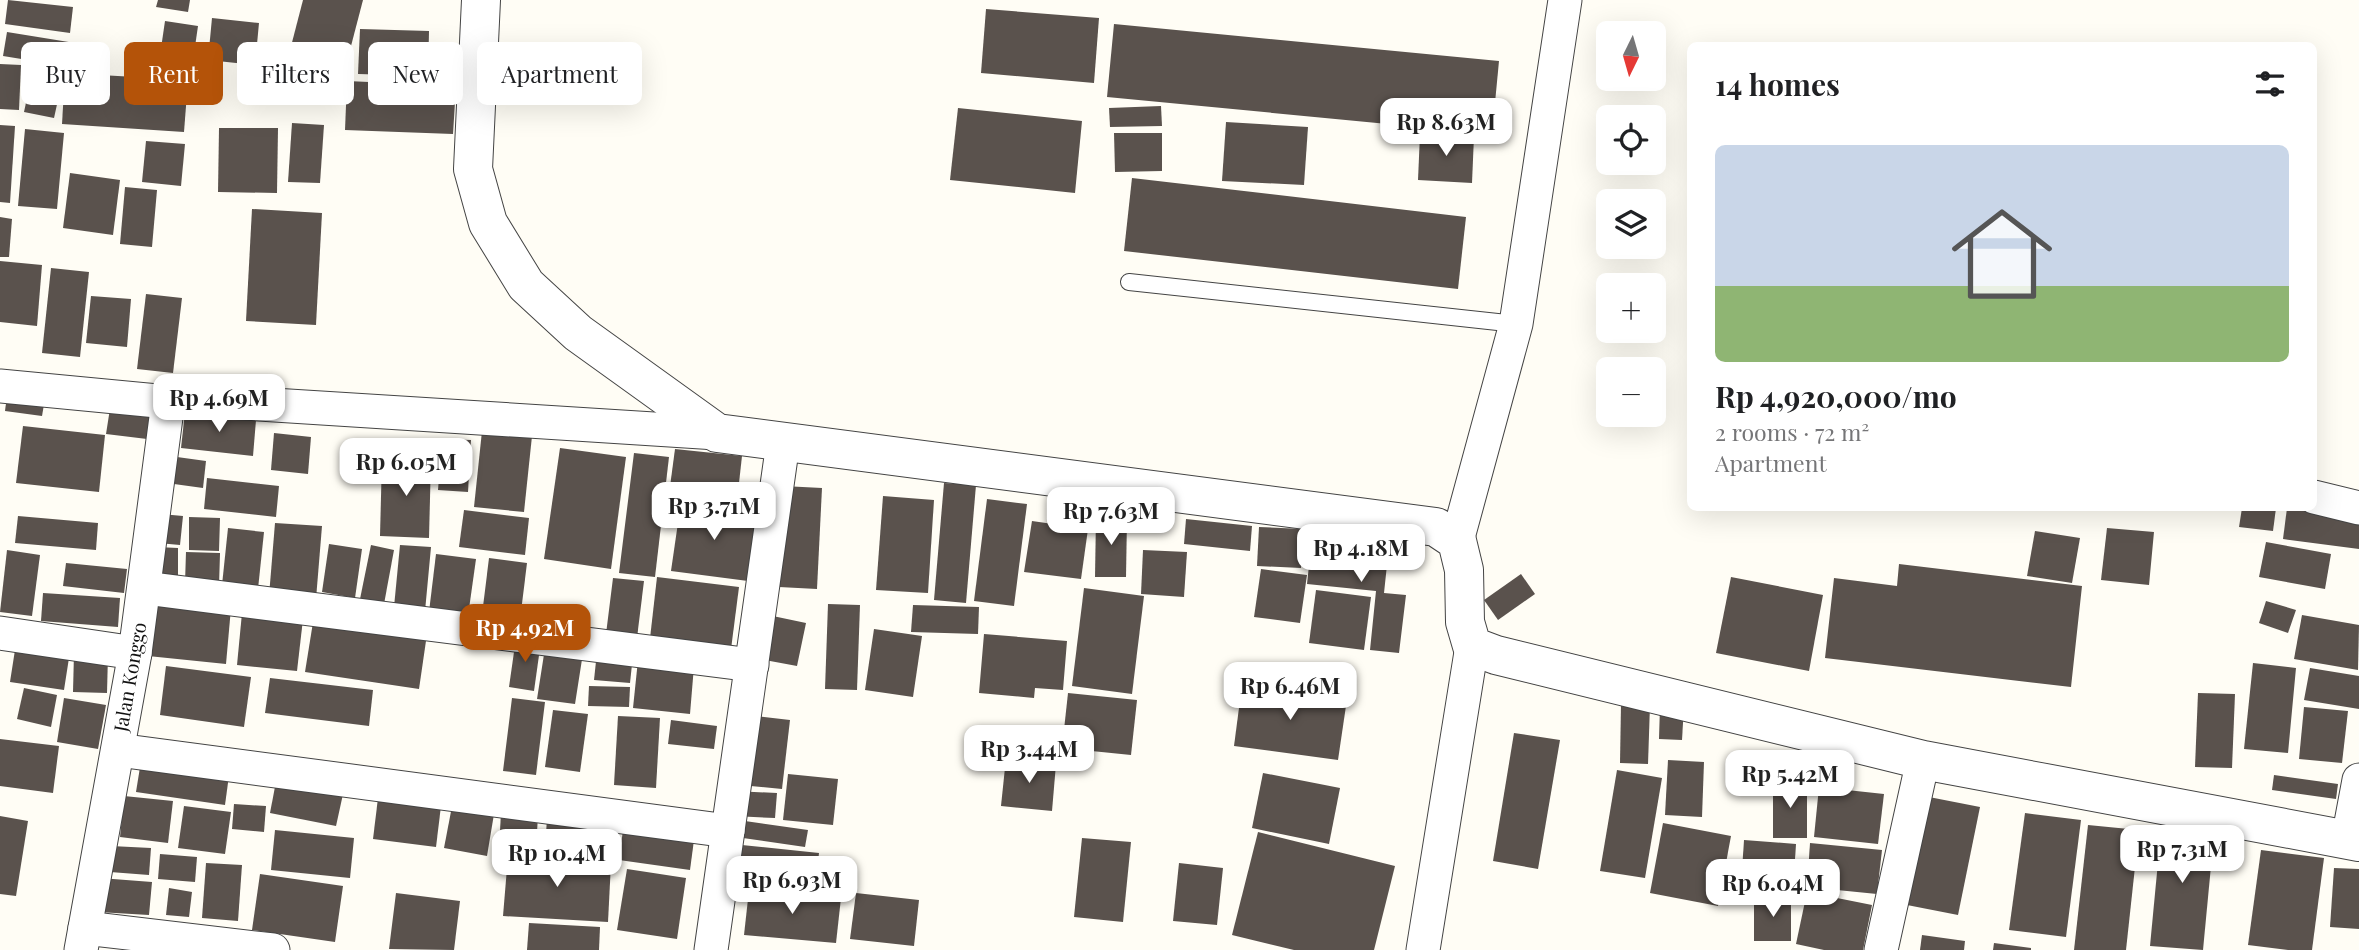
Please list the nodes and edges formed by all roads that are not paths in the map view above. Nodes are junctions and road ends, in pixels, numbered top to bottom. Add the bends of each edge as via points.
1 (481, 0) edge
2 (1565, 0) edge
3 (1129, 282) dead end
4 (1516, 324) junction
5 (0, 386) edge
6 (168, 402) junction
7 (717, 433) junction
8 (783, 443) junction
9 (2317, 498) edge
10 (2359, 508) edge
11 (1457, 541) junction
12 (145, 589) junction
13 (0, 633) edge
14 (1472, 646) junction
15 (135, 653) junction
16 (752, 665) junction
17 (118, 750) junction
18 (1923, 760) junction
19 (2359, 780) edge
20 (728, 831) junction
21 (2353, 841) edge
22 (83, 939) edge
23 (273, 950) edge
24 (711, 950) edge
25 (1423, 950) edge
26 (1881, 950) edge

1 - 7 street via 473,169 488,223 526,285 578,332
2 - 4 street
3 - 4 lane
4 - 11 street
5 - 6 street
6 - 7 street
6 - 12 street, Jalan Konggo
7 - 8 street
8 - 11 street via 1436,527
8 - 16 street
9 - 10 street
11 - 14 street via 1464,570 1465,622
12 - 15 street, Jalan Konggo
12 - 16 street
13 - 15 street
14 - 18 street
14 - 25 street
15 - 17 street, Jalan Konggo
16 - 20 street
17 - 20 street
17 - 22 street, Jalan Konggo
18 - 21 street
18 - 26 street
19 - 21 street
20 - 24 street
22 - 23 street

